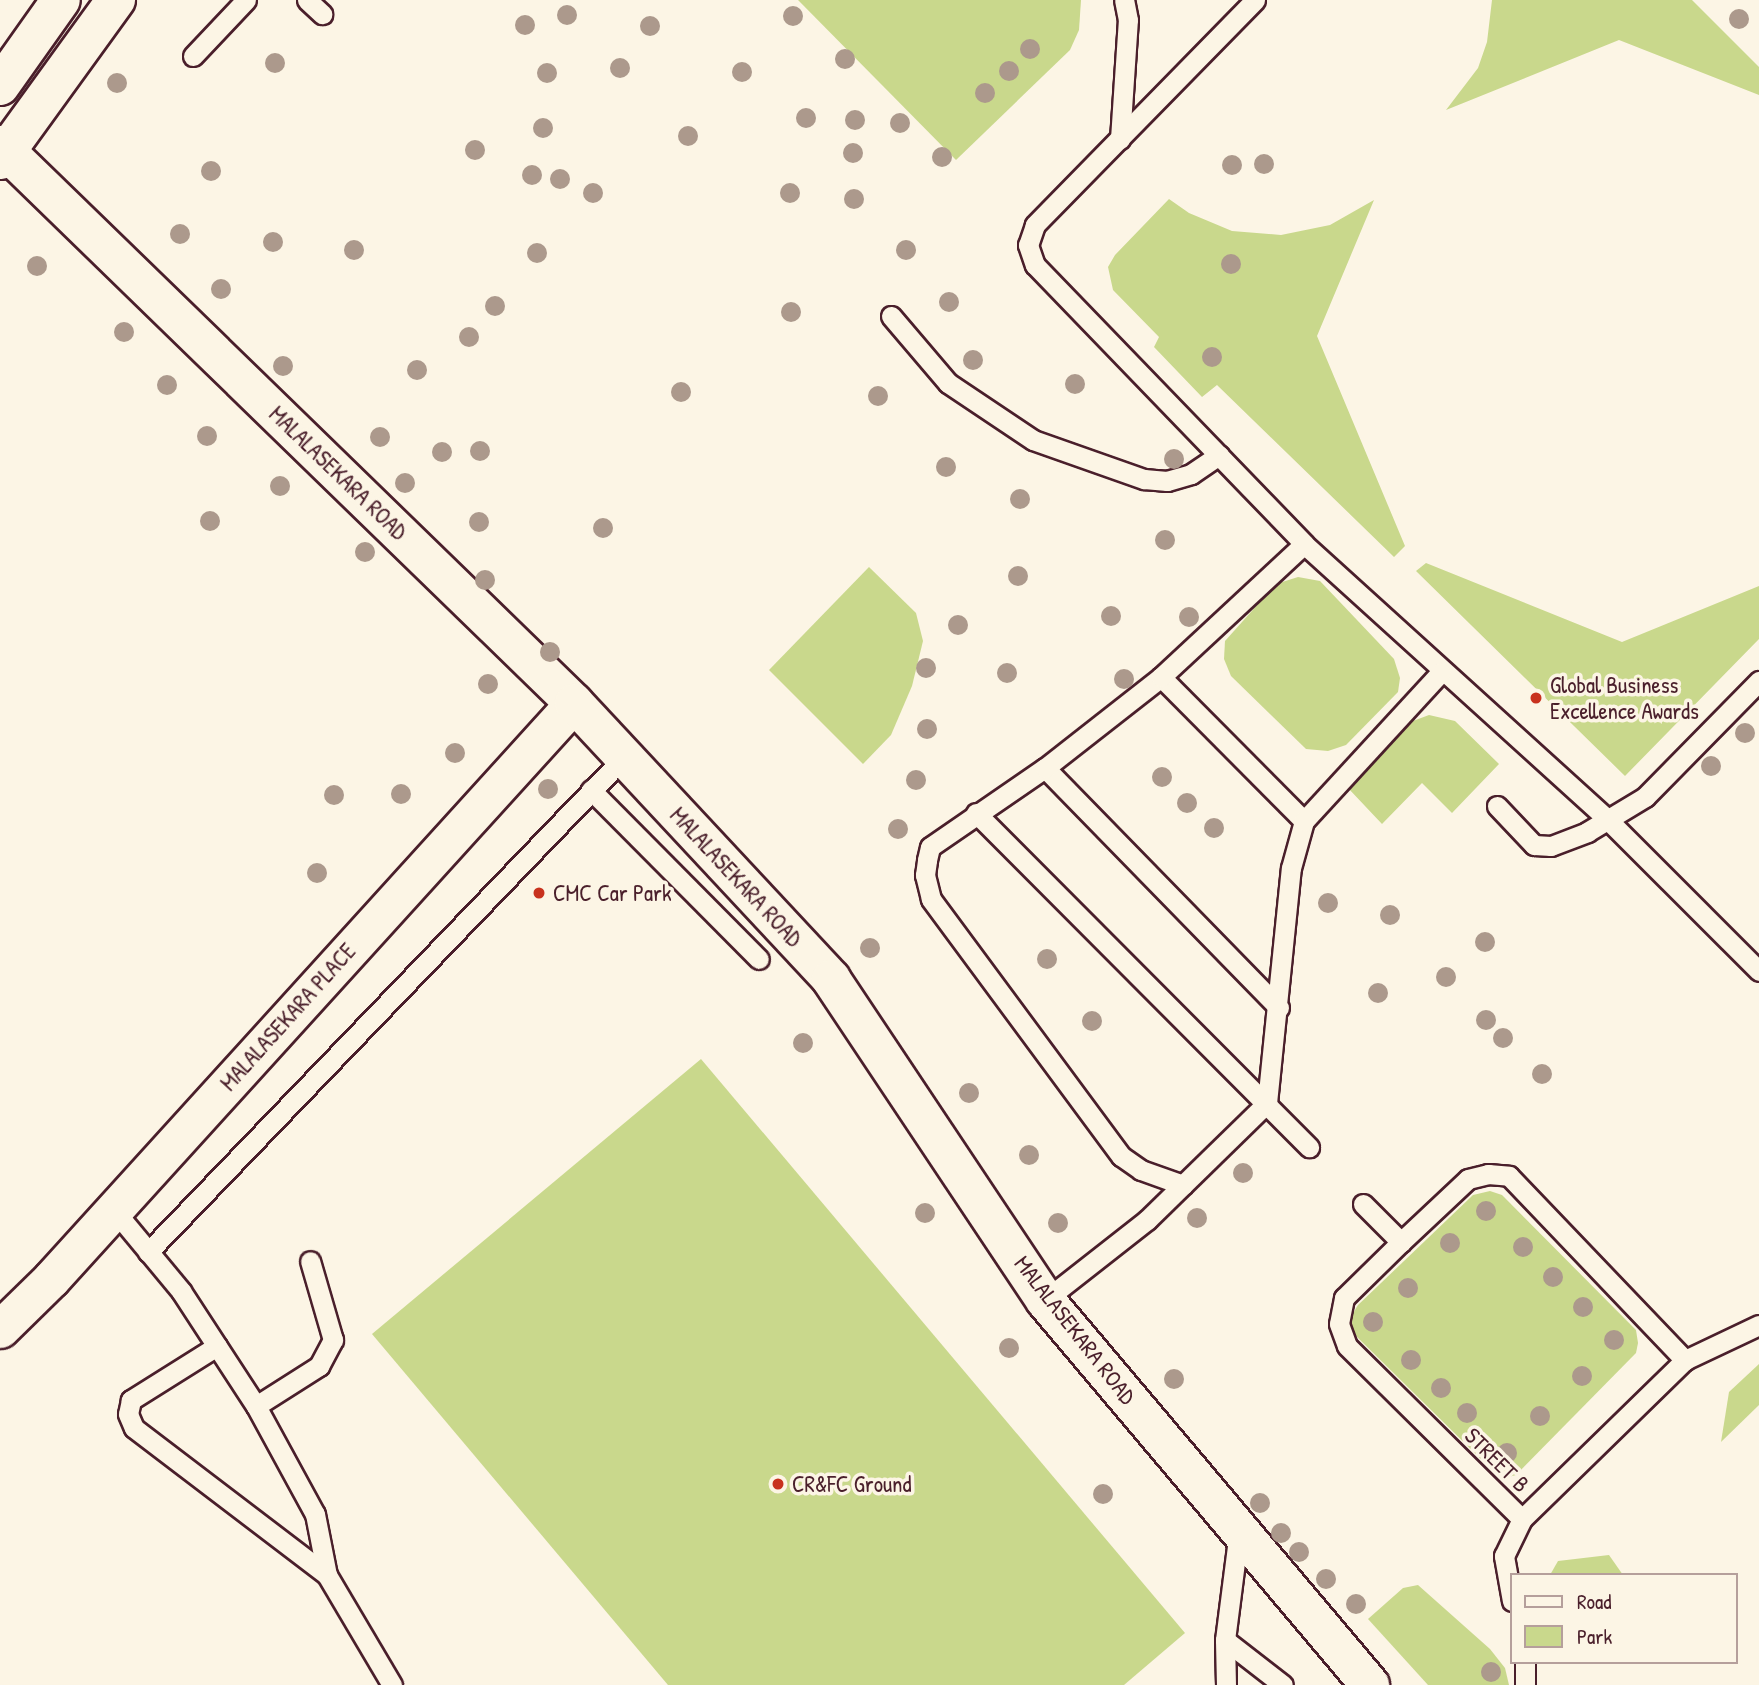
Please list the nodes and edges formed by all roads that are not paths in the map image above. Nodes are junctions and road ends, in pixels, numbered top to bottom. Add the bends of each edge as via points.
1 (61, 0) edge
2 (116, 0) edge
3 (246, 0) edge
4 (307, 0) edge
5 (1124, 0) edge
6 (1255, 0) edge
7 (322, 14) dead end
8 (193, 55) dead end
9 (0, 86) edge
10 (1120, 139) junction
11 (2, 152) edge
12 (891, 316) dead end
13 (1219, 455) junction
14 (1304, 544) junction
15 (1441, 672) junction
16 (1161, 677) junction
17 (1759, 681) edge
18 (574, 703) junction
19 (624, 757) junction
20 (1045, 768) junction
21 (591, 790) junction
22 (1497, 806) dead end
23 (976, 813) junction
24 (1304, 821) junction
25 (1609, 821) junction
26 (759, 959) dead end
27 (1759, 971) edge
28 (1279, 1008) junction
29 (1268, 1103) junction
30 (1309, 1147) dead end
31 (1183, 1185) junction
32 (1363, 1204) dead end
33 (113, 1209) junction
34 (1401, 1242) junction
35 (148, 1252) junction
36 (310, 1261) dead end
37 (1045, 1300) junction
38 (1759, 1325) edge
39 (0, 1329) edge
40 (217, 1346) junction
41 (1685, 1360) junction
42 (256, 1406) junction
43 (1522, 1519) junction
44 (1239, 1529) junction
45 (327, 1575) junction
46 (1510, 1590) edge
47 (1225, 1640) junction
48 (1525, 1664) edge
49 (392, 1685) edge
50 (1226, 1685) edge
51 (1283, 1685) edge
52 (1370, 1685) edge
53 (1525, 1685) edge

1 - 9 street
2 - 11 street
3 - 8 lane
4 - 7 lane
5 - 10 lane via 1128,20
6 - 10 lane
10 - 13 lane via 1035,225 1028,245 1035,265
11 - 18 street, MALALASEKARA ROAD
12 - 13 lane via 948,383 1033,440 1156,480 1191,474
13 - 14 lane
14 - 15 lane
14 - 16 lane
15 - 24 lane
15 - 25 lane
16 - 20 lane
16 - 24 lane
17 - 25 lane via 1645,797
18 - 19 street, MALALASEKARA ROAD
18 - 33 street, MALALASEKARA PLACE
19 - 21 lane
19 - 37 street, MALALASEKARA ROAD via 831,979
20 - 23 lane
20 - 28 lane
21 - 26 lane
21 - 35 lane
22 - 25 lane via 1534,845 1551,846
23 - 29 lane
23 - 31 lane via 930,847 925,875 931,899 1121,1156 1141,1170
24 - 28 lane via 1291,868
25 - 27 lane
28 - 29 lane
29 - 30 lane
29 - 31 lane
31 - 37 lane via 1147,1220
32 - 34 lane
33 - 35 lane
33 - 39 street, MALALASEKARA PLACE
34 - 41 lane, STREET B via 1468,1180 1509,1175
34 - 43 lane, STREET B via 1344,1298 1339,1324 1347,1346
35 - 40 lane
36 - 42 lane via 333,1340 320,1366
37 - 44 street, MALALASEKARA ROAD
38 - 41 lane, STREET B
40 - 42 lane
40 - 45 lane via 131,1399 128,1414 134,1428
41 - 43 lane, STREET B
42 - 45 lane via 315,1514
43 - 46 lane via 1504,1556
44 - 47 lane
44 - 52 street, MALALASEKARA ROAD
45 - 49 lane
47 - 50 lane
47 - 51 lane
48 - 53 lane

